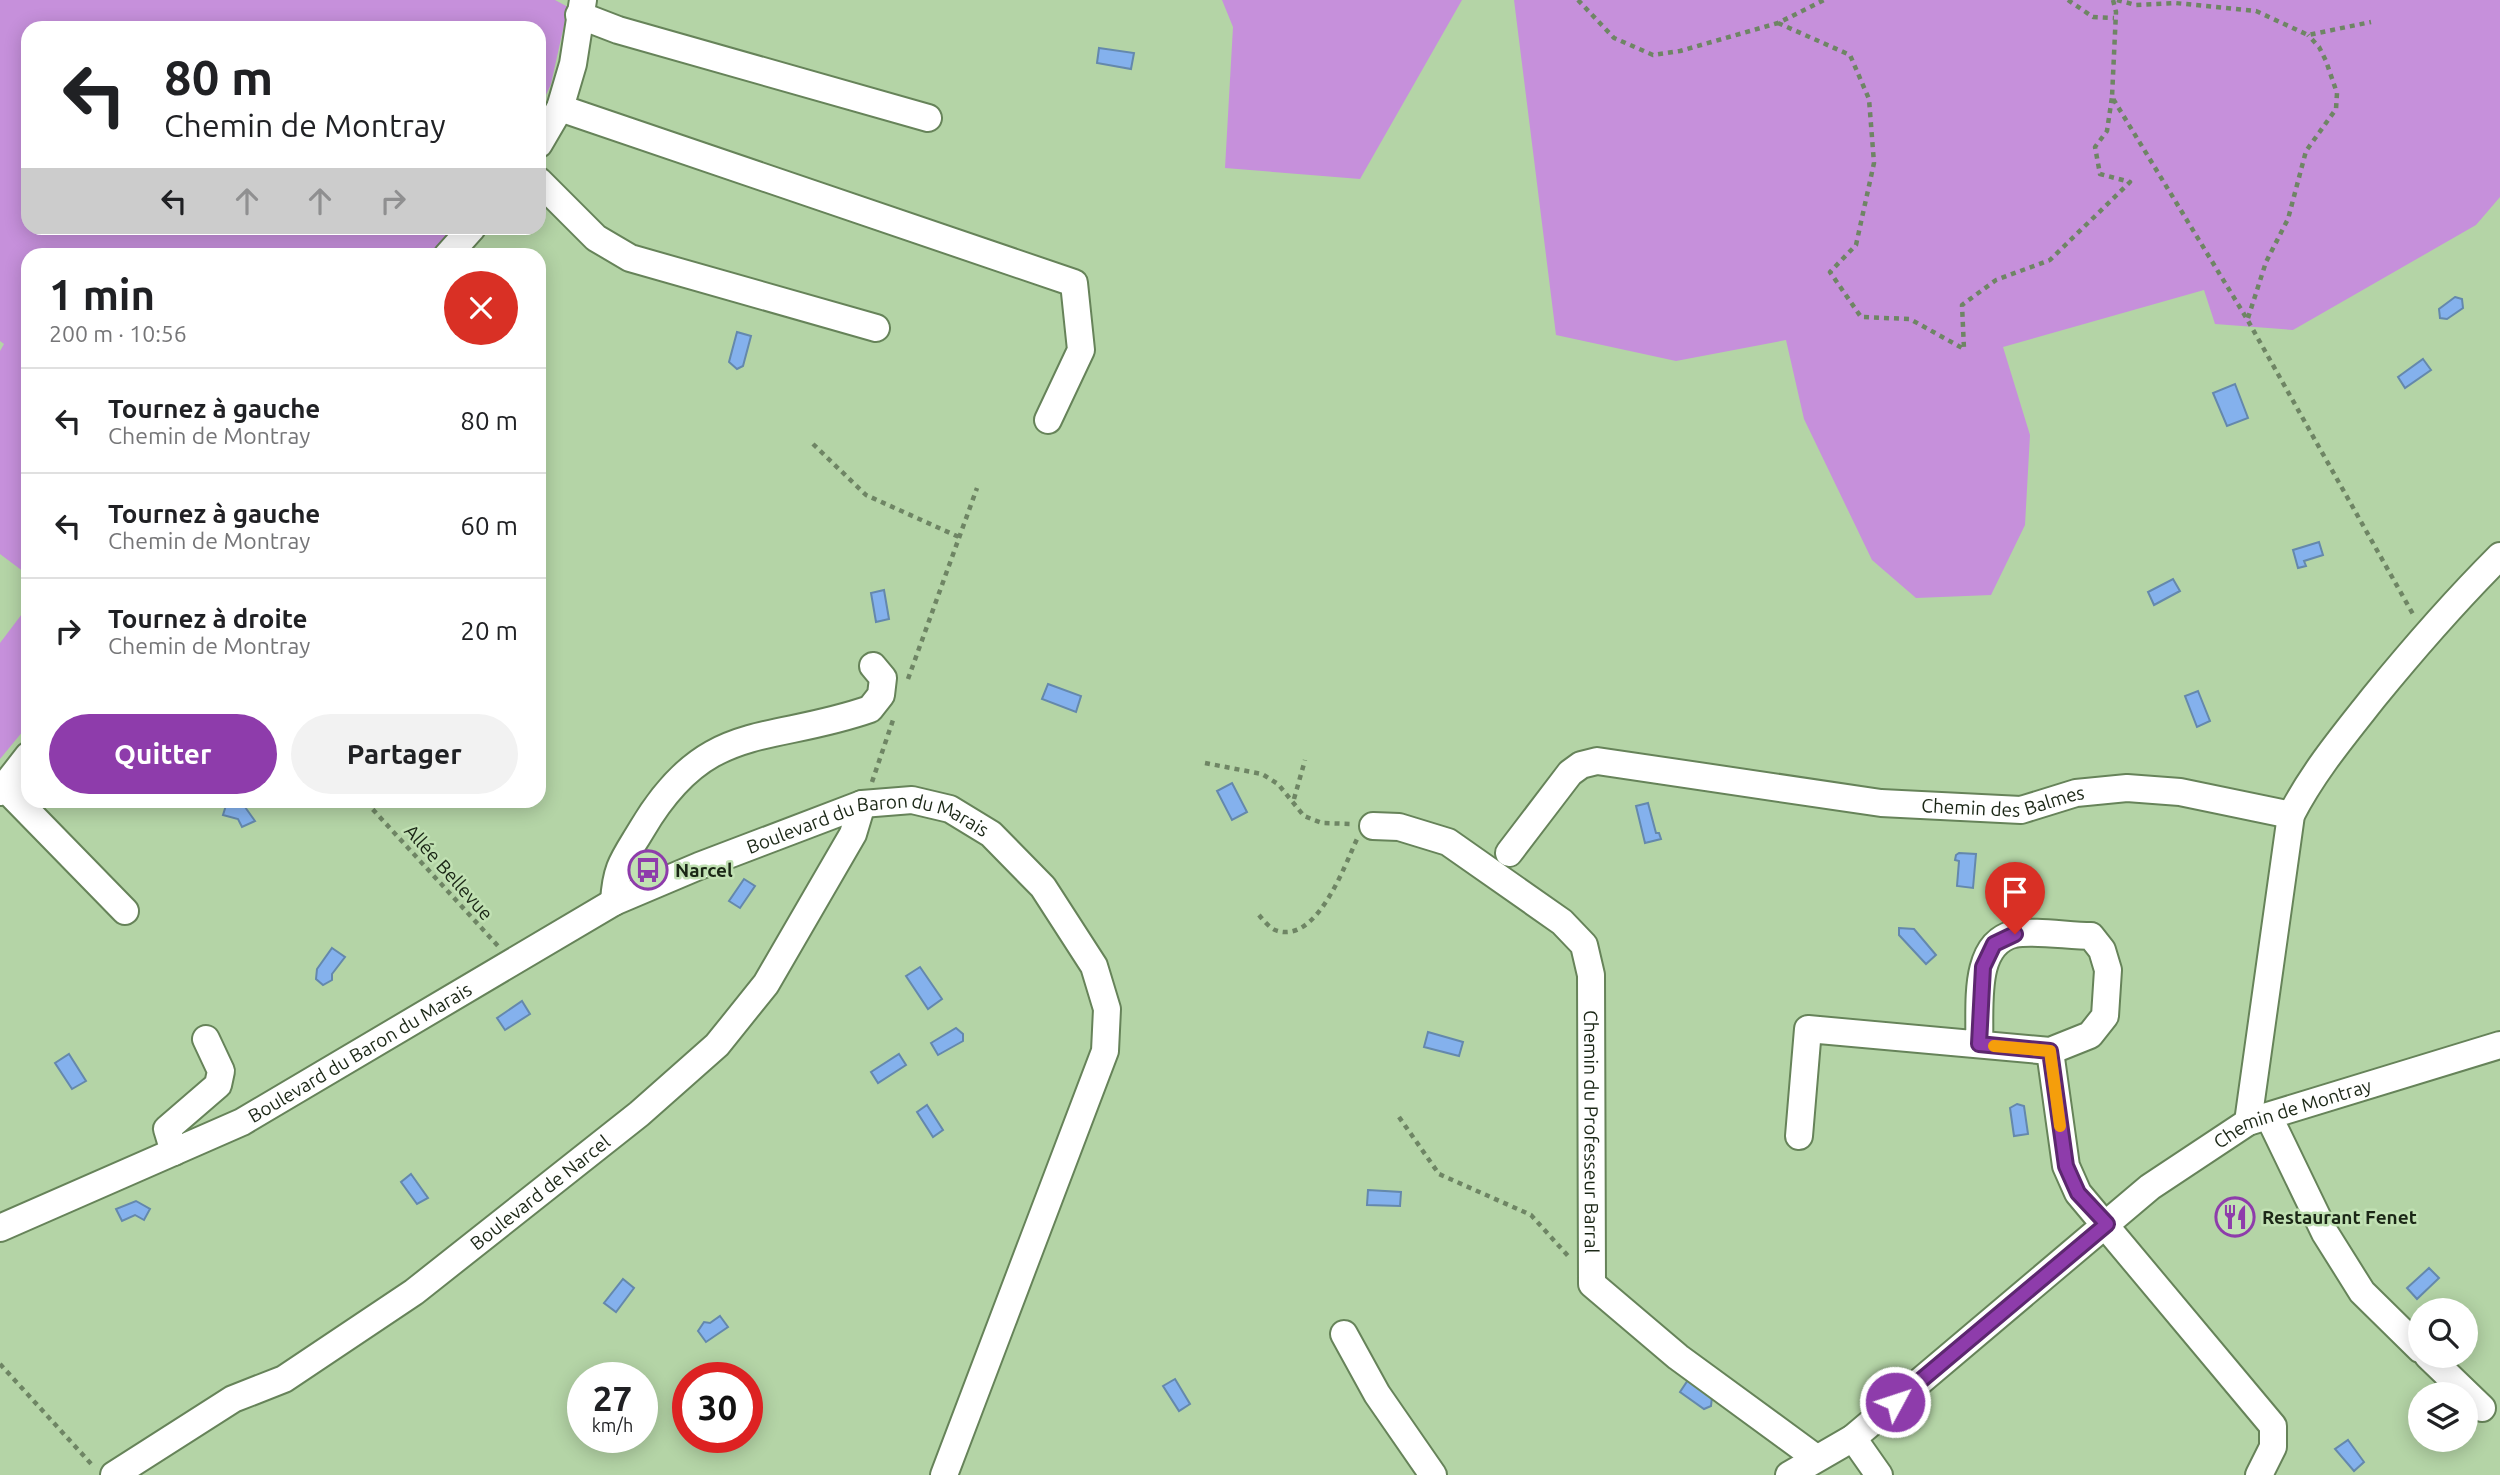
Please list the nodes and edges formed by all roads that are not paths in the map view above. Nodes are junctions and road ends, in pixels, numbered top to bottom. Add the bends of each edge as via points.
1 (581, 8) edge
2 (560, 108) junction
3 (928, 118) dead end
4 (546, 132) edge
5 (546, 188) edge
6 (876, 328) dead end
7 (1048, 420) dead end
8 (2500, 556) edge
9 (873, 666) dead end
10 (21, 765) edge
11 (2, 789) edge
12 (867, 804) junction
13 (2291, 816) junction
14 (1374, 826) road end
15 (1509, 853) dead end
16 (614, 902) junction
17 (125, 912) dead end
18 (206, 1039) dead end
19 (1979, 1044) junction
20 (2500, 1045) edge
21 (2050, 1051) junction
22 (2258, 1120) junction
23 (1799, 1136) dead end
24 (174, 1152) junction
25 (2107, 1224) junction
26 (0, 1228) edge
27 (1343, 1334) dead end
28 (2408, 1337) edge
29 (2440, 1368) edge
30 (2482, 1408) dead end
31 (1853, 1438) junction
32 (1816, 1458) junction
33 (114, 1475) edge
34 (944, 1475) edge
35 (1433, 1475) edge
36 (1789, 1475) edge
37 (1879, 1475) edge
38 (2259, 1475) edge

1 - 2 street via 573,64
1 - 3 street via 618,30
2 - 4 street
2 - 7 street via 1074,283 1081,350
5 - 6 street via 596,238 630,258
8 - 13 street via 2425,636 2313,775
9 - 16 street via 883,678 881,695 870,709 755,736 715,750 687,769 655,807 616,873
10 - 11 street
11 - 17 street
12 - 16 street, Boulevard du Baron du Marais
12 - 33 street, Boulevard de Narcel via 766,984 717,1045 639,1114 414,1292 284,1379 233,1399
12 - 34 street, Boulevard du Baron du Marais via 912,800 950,809 991,834 1043,887 1094,966 1107,1009 1105,1051
13 - 15 street, Chemin des Balmes via 2180,792 2127,788 2076,793 2021,810 1881,803 1597,761 1570,773
13 - 22 street
14 - 32 street, Chemin du Professeur Barral via 1399,827 1448,842 1562,922 1584,945 1591,975 1592,1284 1678,1357
16 - 24 street, Boulevard du Baron du Marais via 242,1122
18 - 24 street via 221,1071 218,1084 167,1129
19 - 21 street
19 - 21 street via 1983,967 1994,944 2015,934 2091,936 2102,950 2108,970 2105,1016 2091,1035
19 - 23 street via 1808,1029
20 - 22 street, Chemin de Montray
21 - 25 street via 2066,1166 2078,1193
22 - 25 street, Chemin de Montray via 2150,1187
22 - 28 street via 2361,1292
24 - 26 street, Boulevard du Baron du Marais
25 - 31 street, Chemin de Montray
25 - 38 street via 2273,1426 2273,1447
27 - 35 street via 1377,1394
29 - 30 street
31 - 32 street, Chemin de Montray
31 - 37 street
32 - 36 street, Chemin de Montray

